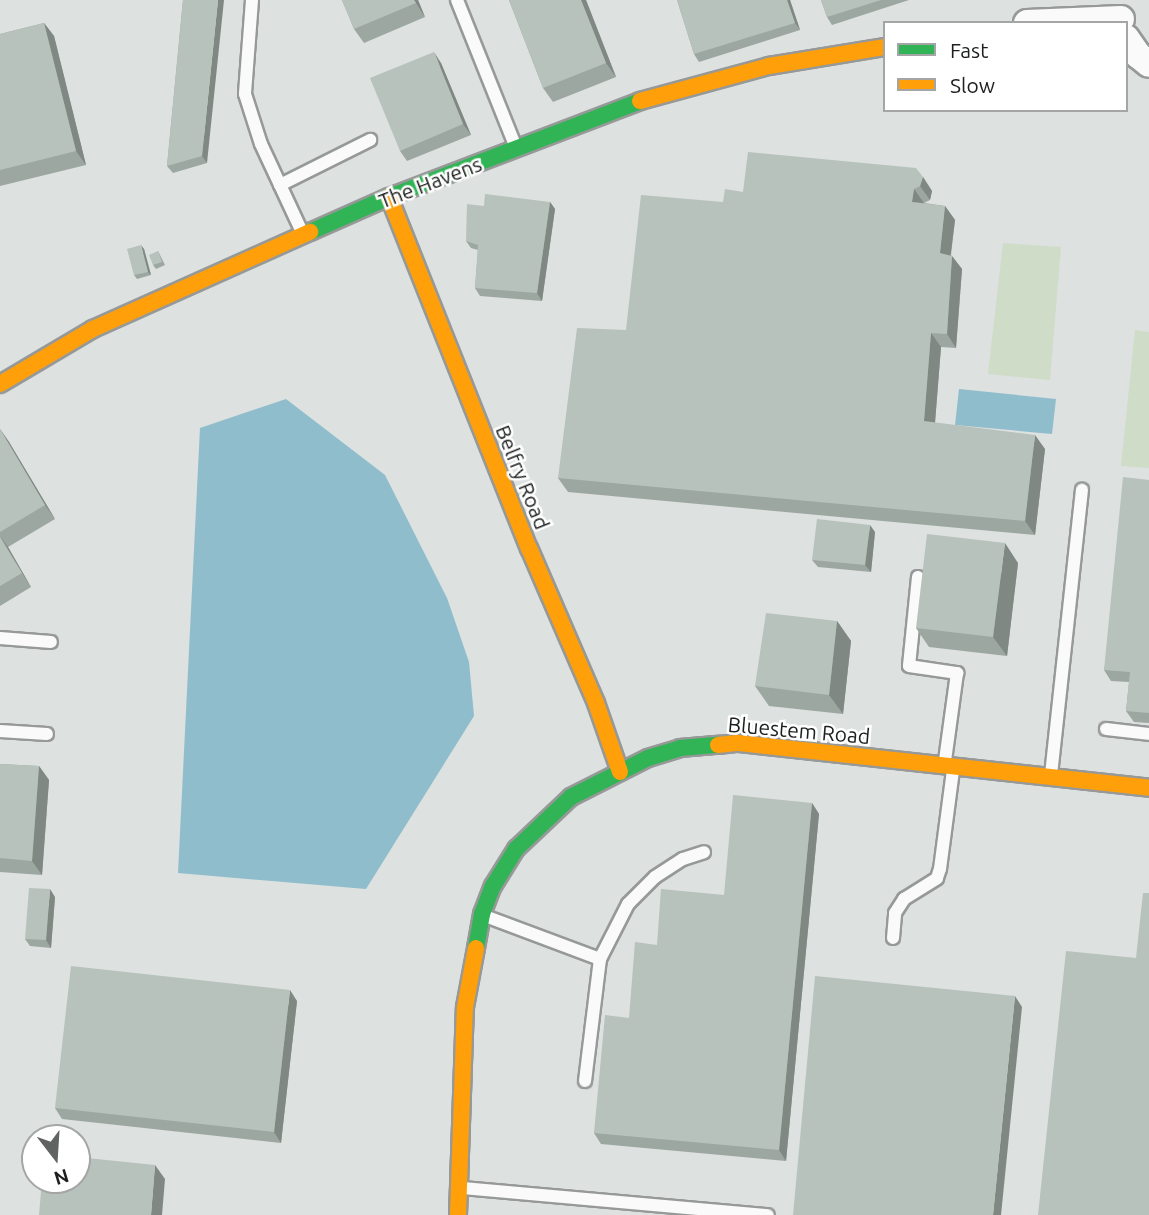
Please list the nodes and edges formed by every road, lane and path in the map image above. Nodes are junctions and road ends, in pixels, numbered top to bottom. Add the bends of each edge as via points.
1 (252, 0) edge
2 (457, 0) edge
3 (1123, 20) edge
4 (1091, 21) edge
5 (1128, 32) edge
6 (883, 47) edge
7 (1149, 64) edge
8 (370, 140) dead end
9 (517, 149) junction
10 (280, 185) junction
11 (389, 197) junction
12 (304, 235) junction
13 (0, 384) edge
14 (1082, 490) dead end
15 (918, 577) dead end
16 (0, 638) edge
17 (51, 642) dead end
18 (1106, 730) dead end
19 (0, 731) edge
20 (47, 734) dead end
21 (1149, 734) edge
22 (949, 765) junction
23 (620, 772) junction
24 (1051, 775) junction
25 (1149, 788) edge
26 (704, 852) dead end
27 (481, 914) junction
28 (893, 938) dead end
29 (600, 959) junction
30 (585, 1082) dead end
31 (459, 1188) junction
32 (458, 1215) edge
33 (768, 1215) edge

1 - 10 lane via 245,94
2 - 9 lane
3 - 4 street
5 - 7 street via 1138,55
6 - 9 street, The Havens via 769,66 687,86
8 - 10 lane
9 - 11 street, The Havens
10 - 12 lane
11 - 12 street, The Havens
11 - 23 street, Belfry Road
12 - 13 street, The Havens via 93,329
14 - 24 lane
15 - 22 lane via 909,666 957,673
16 - 17 lane
18 - 21 lane
19 - 20 lane
22 - 23 street, Bluestem Road via 738,743 680,748
22 - 24 street, Bluestem Road
22 - 28 lane via 940,869 937,878 904,899 895,913
23 - 27 street, Bluestem Road via 571,797 541,822 516,849
24 - 25 street, Bluestem Road
26 - 29 lane via 683,859 628,904
27 - 29 lane
27 - 31 street, Bluestem Road via 465,1007
29 - 30 lane
31 - 32 street, Bluestem Road
31 - 33 lane

